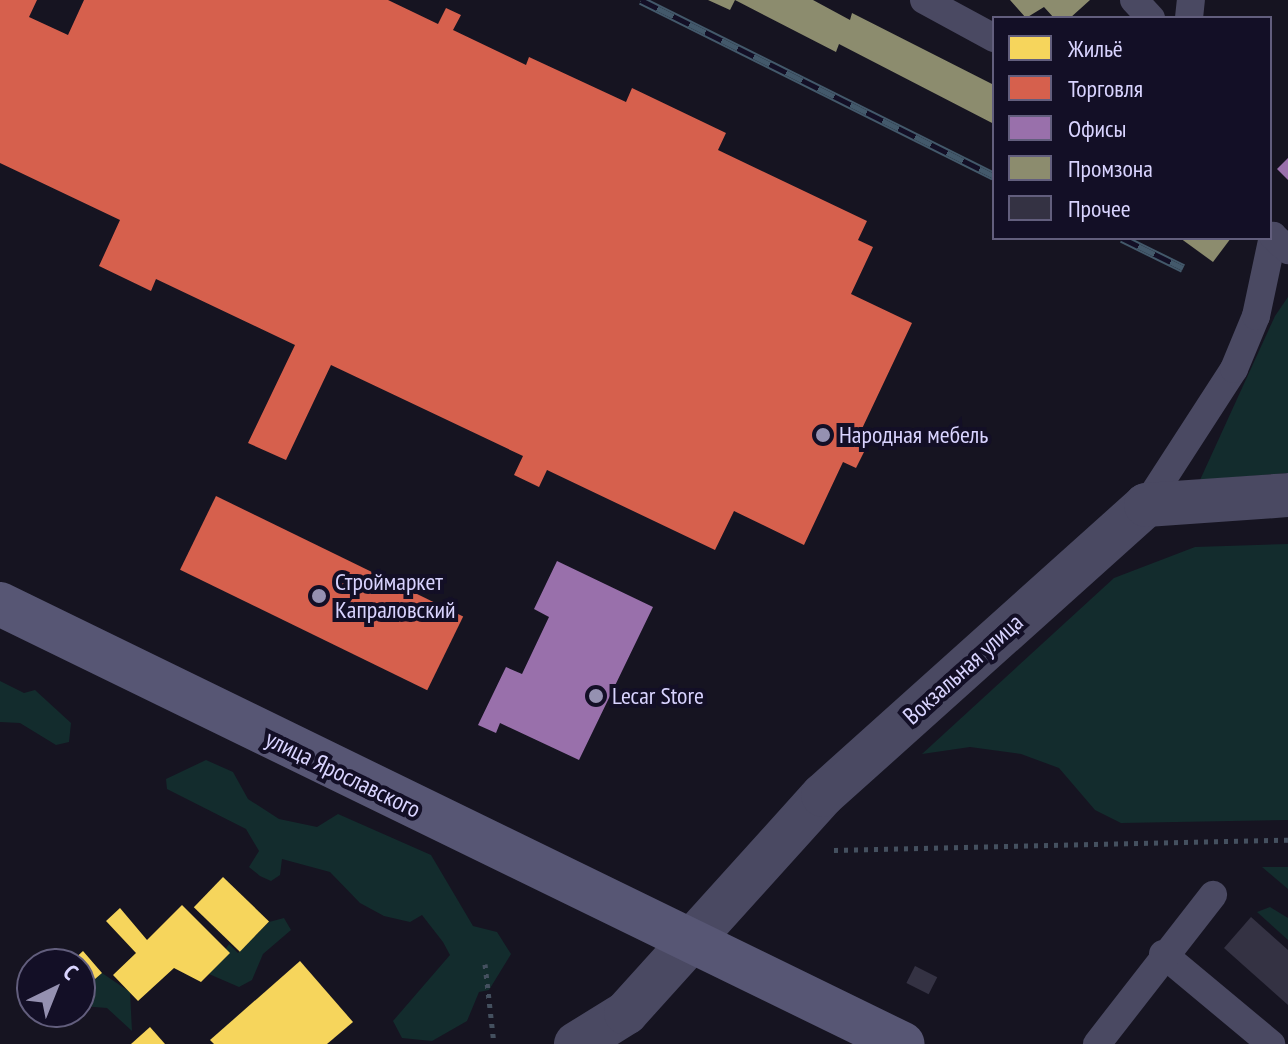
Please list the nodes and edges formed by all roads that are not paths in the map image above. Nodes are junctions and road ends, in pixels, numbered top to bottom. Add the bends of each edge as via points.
1 (924, 0) edge
2 (1134, 0) edge
3 (1149, 16) edge
4 (992, 37) edge
5 (1277, 240) edge
6 (1288, 495) edge
7 (1146, 505) junction
8 (0, 604) edge
9 (1213, 895) dead end
10 (687, 943) junction
11 (1163, 954) junction
12 (576, 1044) edge
13 (903, 1044) edge
14 (1097, 1044) edge
15 (1271, 1044) edge

1 - 4 lane
2 - 3 lane
5 - 7 lane via 1256,316 1234,369
6 - 7 street
7 - 10 street, Вокзальная улица via 769,853
8 - 10 street, улица Ярославского
9 - 11 lane
10 - 12 street via 626,1013
10 - 13 street, улица Ярославского
11 - 14 lane
11 - 15 lane

